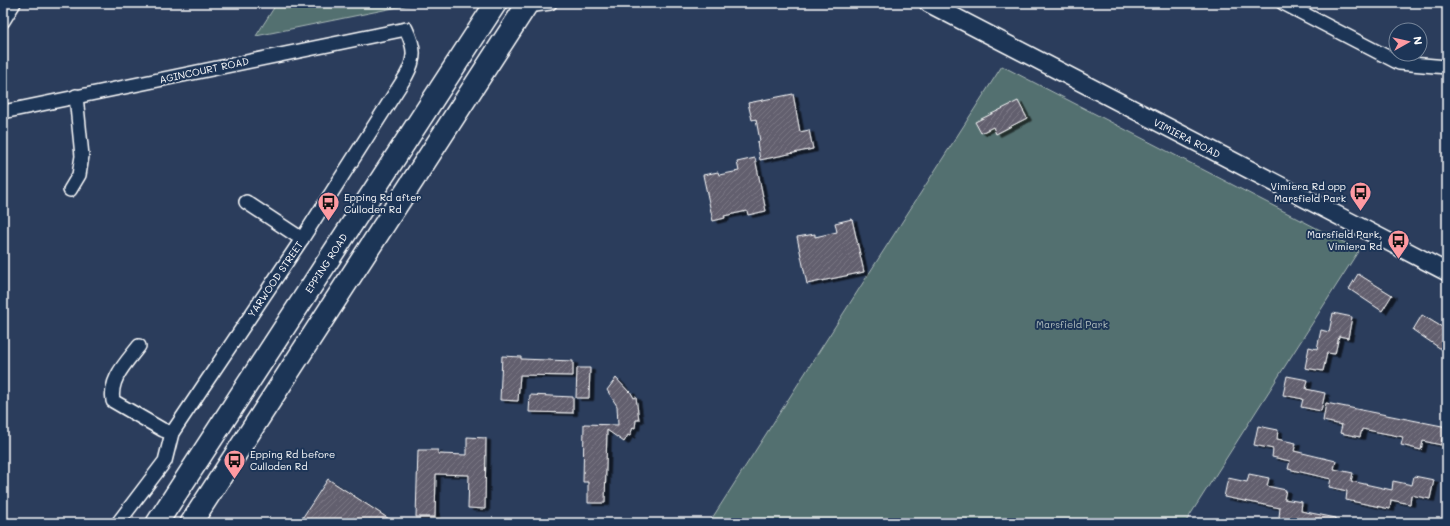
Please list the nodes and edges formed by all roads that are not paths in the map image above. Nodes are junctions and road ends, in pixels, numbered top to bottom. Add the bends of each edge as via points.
1 (14, 3) edge
2 (496, 3) edge
3 (550, 3) edge
4 (928, 3) edge
5 (1283, 3) edge
6 (528, 4) edge
7 (3, 21) edge
8 (406, 29) joint
9 (1447, 67) edge
10 (76, 96) junction
11 (3, 112) edge
12 (70, 190) dead end
13 (246, 202) dead end
14 (302, 239) junction
15 (1447, 272) edge
16 (139, 346) dead end
17 (172, 433) junction
18 (118, 523) edge
19 (157, 523) edge
20 (191, 523) edge

1 - 7 street
2 - 19 main road, EPPING ROAD
3 - 6 street
4 - 15 street, VIMIERA ROAD
5 - 9 street via 1399,64
6 - 20 main road
8 - 10 street, AGINCOURT ROAD
8 - 14 street, YARWOOD STREET via 412,41 413,64
10 - 11 street, AGINCOURT ROAD
10 - 12 street via 82,156 79,175
13 - 14 street
14 - 17 street, YARWOOD STREET
16 - 17 street via 119,373 111,390 113,401
17 - 18 street, YARWOOD STREET via 165,461

